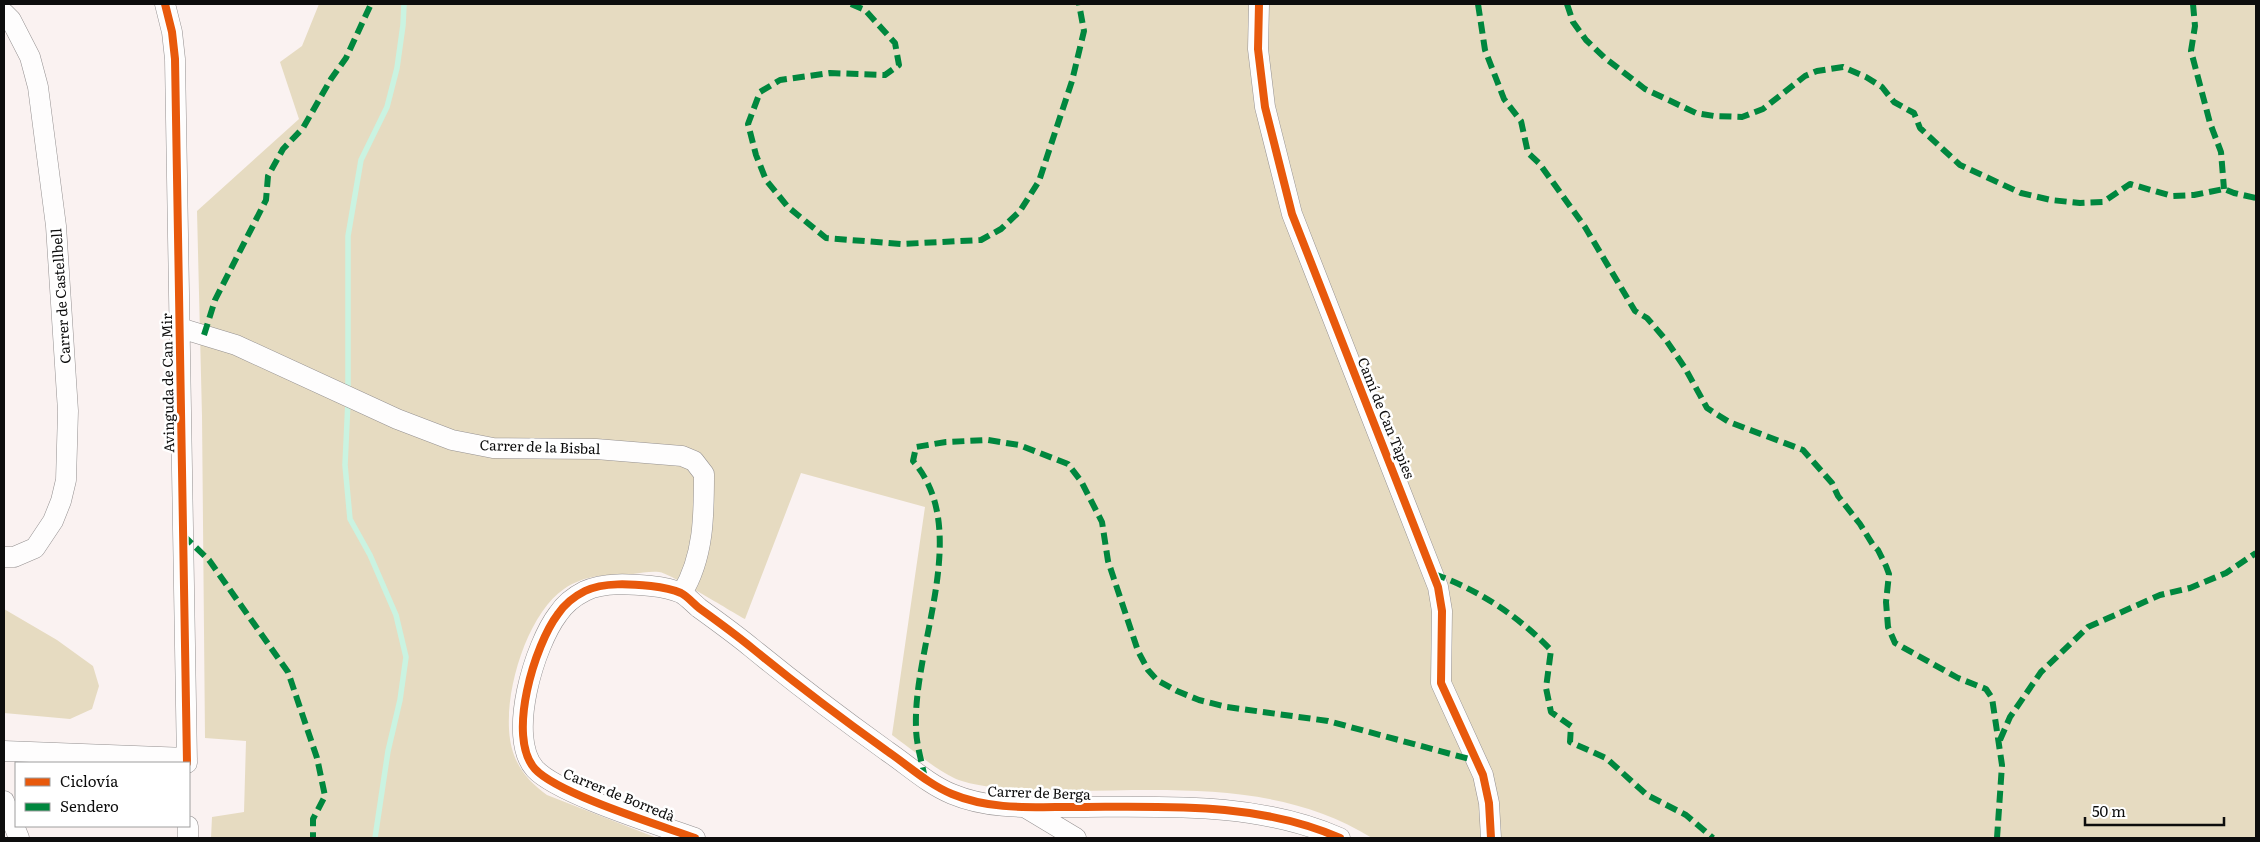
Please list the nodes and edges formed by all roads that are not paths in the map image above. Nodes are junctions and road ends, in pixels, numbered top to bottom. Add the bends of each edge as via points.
1 (165, 4) edge
2 (1259, 4) edge
3 (4, 13) edge
4 (180, 328) junction
5 (4, 557) edge
6 (682, 593) junction
7 (4, 751) edge
8 (187, 761) edge
9 (4, 801) edge
10 (1024, 807) junction
11 (19, 838) edge
12 (695, 838) edge
13 (1076, 838) edge
14 (1340, 838) edge
15 (1491, 838) edge

1 - 4 street, Avinguda de Can Mir via 175,59
2 - 15 street, Camí de Can Tàpies via 1258,48 1264,106 1292,214 1438,587 1442,611 1441,683 1483,775 1489,802
3 - 5 street, Carrer de Castellbell via 30,57 38,87 56,226 68,412 66,480 54,521 35,548
4 - 6 street, Carrer de la Bisbal via 236,345 397,419 452,440 493,448 596,449 682,456 694,461 704,474 702,532 692,576
4 - 8 street, Avinguda de Can Mir
6 - 10 street, Carrer de Berga via 812,697 925,779 980,804
6 - 12 street, Carrer de Borredà via 650,586 605,585 587,590 572,600 558,614 542,642 531,675 523,736 527,755 535,769 550,779 570,790
7 - 8 street
9 - 11 street
10 - 13 street
10 - 14 street, Carrer de Berga via 1158,807 1255,813 1296,822

